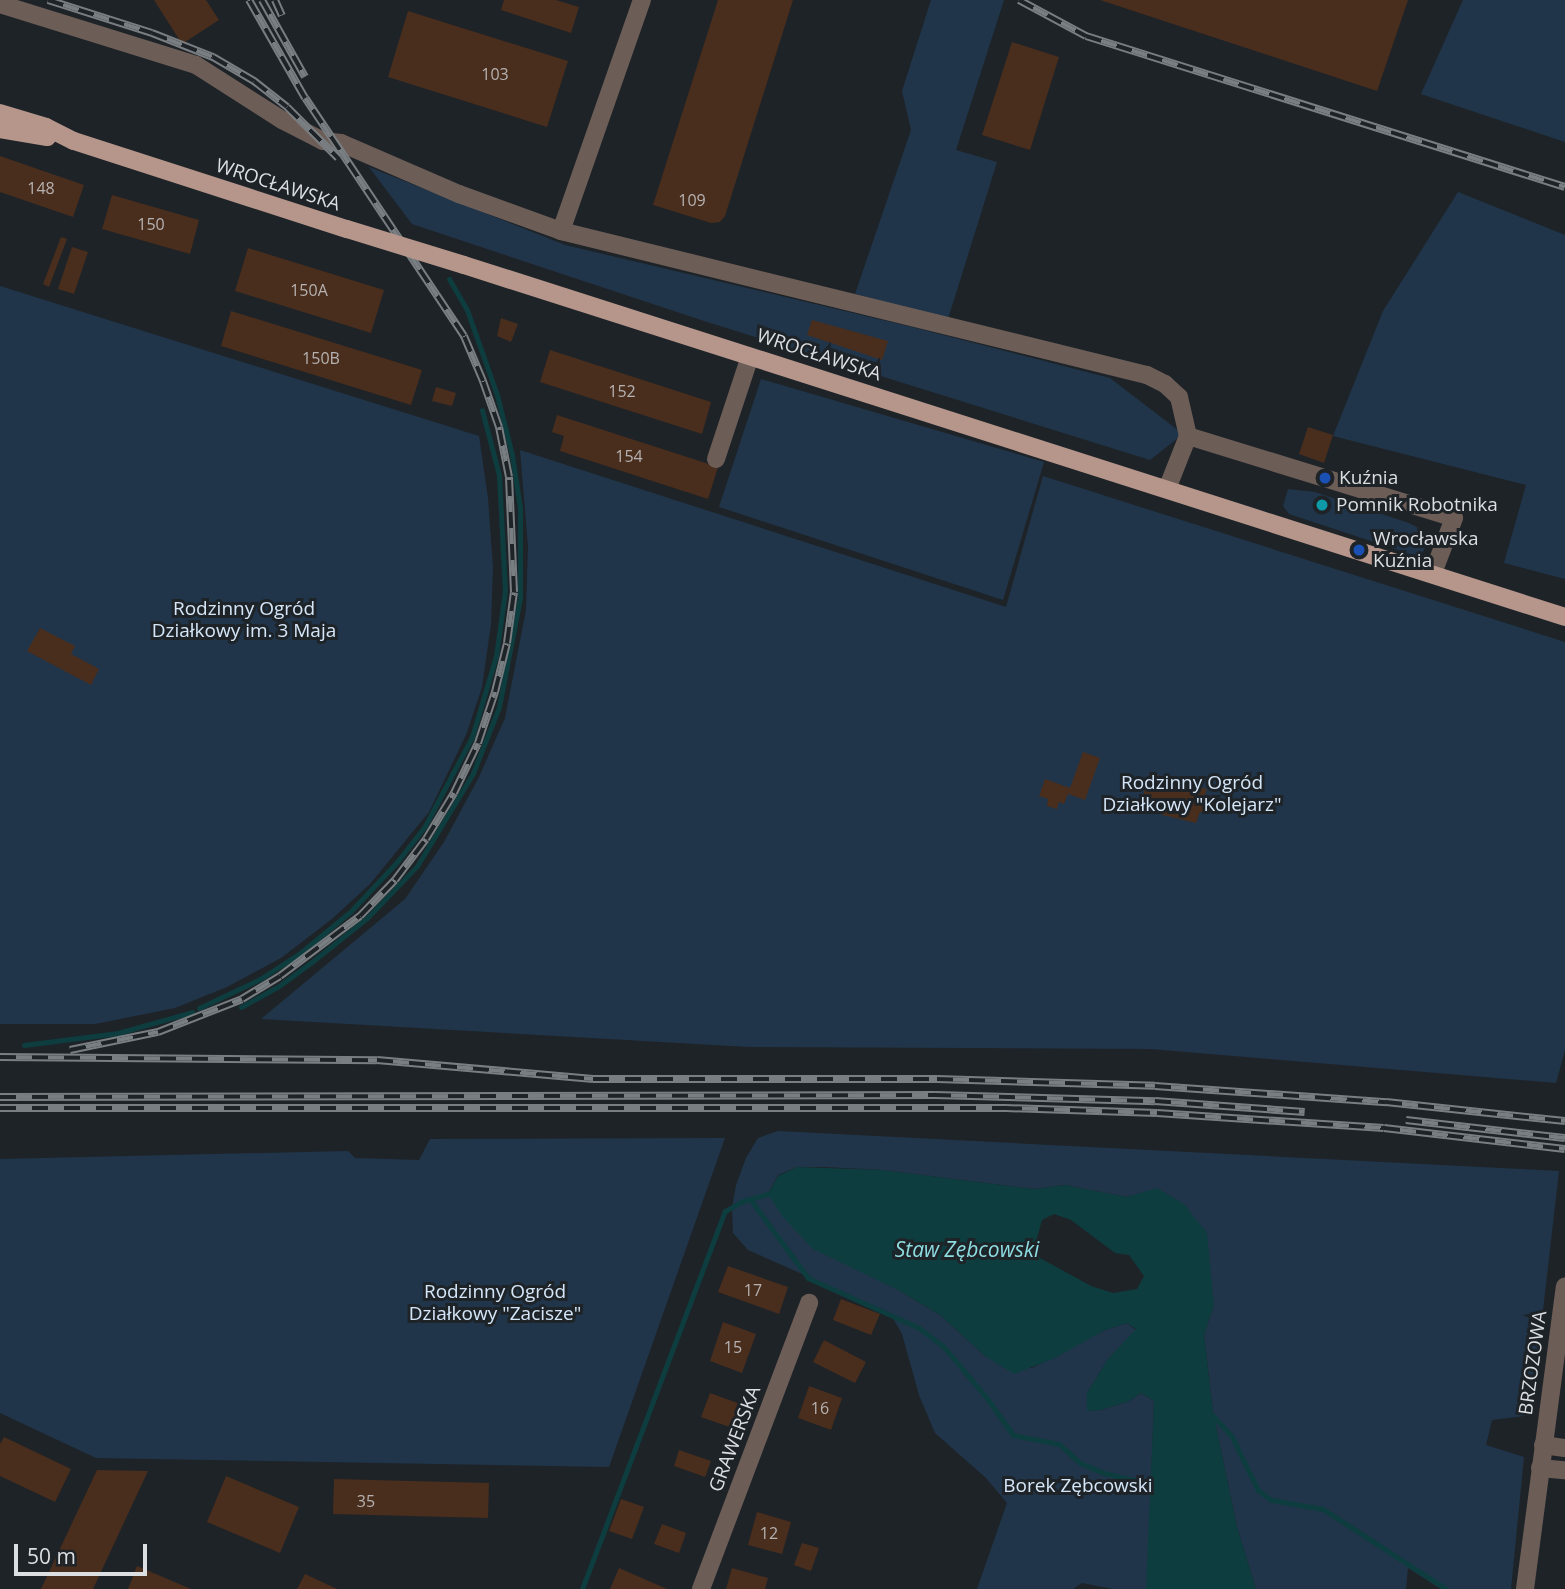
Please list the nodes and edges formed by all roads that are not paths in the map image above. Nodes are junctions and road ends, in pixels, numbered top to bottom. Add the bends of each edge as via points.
1 (642, 0) edge
2 (0, 4) edge
3 (0, 113) edge
4 (0, 129) edge
5 (75, 141) junction
6 (561, 231) junction
7 (750, 356) junction
8 (1188, 436) junction
9 (716, 459) dead end
10 (1167, 489) junction
11 (1433, 573) junction
12 (1560, 614) edge
13 (1565, 1287) edge
14 (809, 1303) dead end
15 (1543, 1445) junction
16 (1565, 1448) edge
17 (1539, 1468) junction
18 (1565, 1470) edge
19 (701, 1589) edge
20 (1525, 1589) edge

1 - 6 street
2 - 6 street via 196,65 323,141 341,143 459,194
3 - 5 main road, WROCŁAWSKA
4 - 5 main road, WROCŁAWSKA
5 - 7 main road, WROCŁAWSKA, bridge
6 - 8 street via 1147,375 1165,383 1179,397
7 - 9 street
7 - 10 main road, WROCŁAWSKA
8 - 10 street
8 - 11 street via 1454,518
10 - 11 main road, WROCŁAWSKA
11 - 12 main road, WROCŁAWSKA
13 - 15 street, BRZOZOWA
14 - 19 street, GRAWERSKA
15 - 16 street
15 - 17 street, BRZOZOWA
17 - 18 street
17 - 20 street, BRZOZOWA

